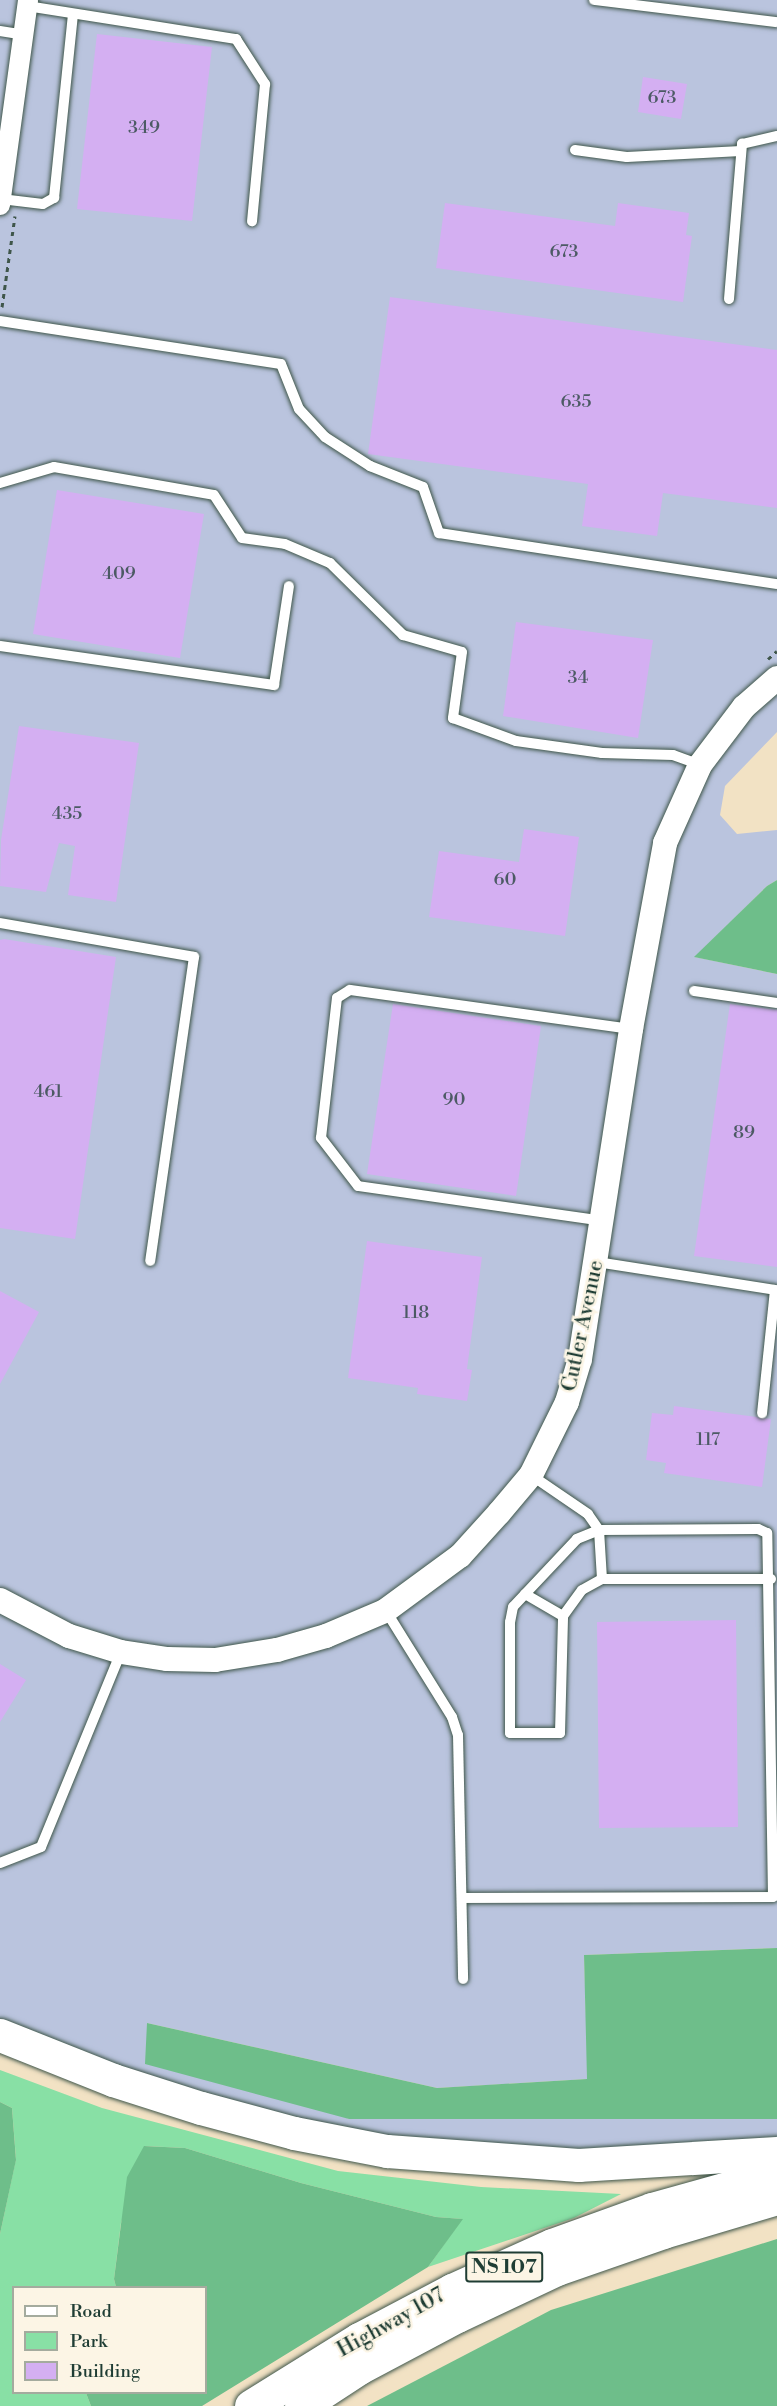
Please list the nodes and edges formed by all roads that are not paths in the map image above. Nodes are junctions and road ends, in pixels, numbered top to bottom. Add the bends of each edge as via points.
1 (594, 0) edge
2 (28, 3) edge
3 (73, 15) junction
4 (777, 22) edge
5 (0, 31) edge
6 (24, 35) junction
7 (777, 136) edge
8 (575, 150) dead end
9 (741, 151) junction
10 (0, 202) edge
11 (252, 221) dead end
12 (729, 299) dead end
13 (0, 321) edge
14 (0, 483) edge
15 (777, 584) edge
16 (289, 586) dead end
17 (0, 646) edge
18 (771, 670) edge
19 (700, 765) junction
20 (0, 923) edge
21 (694, 991) dead end
22 (777, 1003) edge
23 (631, 1029) junction
24 (604, 1221) junction
25 (150, 1261) dead end
26 (597, 1262) junction
27 (762, 1413) dead end
28 (531, 1475) junction
29 (599, 1530) junction
30 (602, 1579) junction
31 (771, 1579) junction
32 (525, 1593) junction
33 (0, 1600) edge
34 (386, 1611) junction
35 (563, 1616) junction
36 (121, 1652) junction
37 (0, 1863) edge
38 (462, 1898) junction
39 (464, 1979) dead end
40 (0, 2035) edge
41 (777, 2153) edge
42 (777, 2174) edge
43 (777, 2199) edge
44 (251, 2406) edge
45 (301, 2406) edge

1 - 4 lane
2 - 3 lane
2 - 6 street
3 - 10 lane via 54,198 43,204
3 - 11 lane via 236,39 265,84
5 - 6 lane
6 - 10 street
7 - 9 lane via 742,144
8 - 9 lane via 627,157
9 - 12 lane
13 - 15 lane via 280,364 300,409 325,436 370,466 423,487 440,533
14 - 19 lane via 54,467 214,495 242,538 285,544 330,563 403,635 462,652 453,718 516,741 602,753 673,755
16 - 17 lane via 274,686
18 - 19 street, Cutler Avenue
19 - 23 street, Cutler Avenue via 665,843
20 - 25 lane via 194,957
21 - 22 lane
23 - 24 street, Cutler Avenue
23 - 24 lane via 350,990 337,998 321,1138 358,1186
24 - 26 street, Cutler Avenue
26 - 27 lane via 776,1290
26 - 28 street, Cutler Avenue via 580,1359 567,1402
28 - 29 lane via 588,1514
28 - 34 street, Cutler Avenue via 460,1557
29 - 30 lane
29 - 31 lane via 758,1529 767,1533 770,1541
29 - 32 lane via 577,1539
30 - 31 lane
30 - 35 lane via 582,1590
31 - 38 lane via 773,1897
32 - 35 lane
32 - 35 lane via 510,1614 510,1732 560,1733
33 - 36 street, Cutler Avenue via 69,1636
34 - 36 street, Cutler Avenue via 326,1636 215,1660 167,1659
34 - 38 lane via 452,1717 458,1735
36 - 37 lane via 41,1847
38 - 39 lane
40 - 41 highway via 113,2080 201,2108 294,2133 387,2151 578,2165
42 - 44 highway, Highway 107 / NS 107 via 652,2209 552,2245 442,2295 349,2345
43 - 45 highway via 663,2232 557,2269 379,2357

